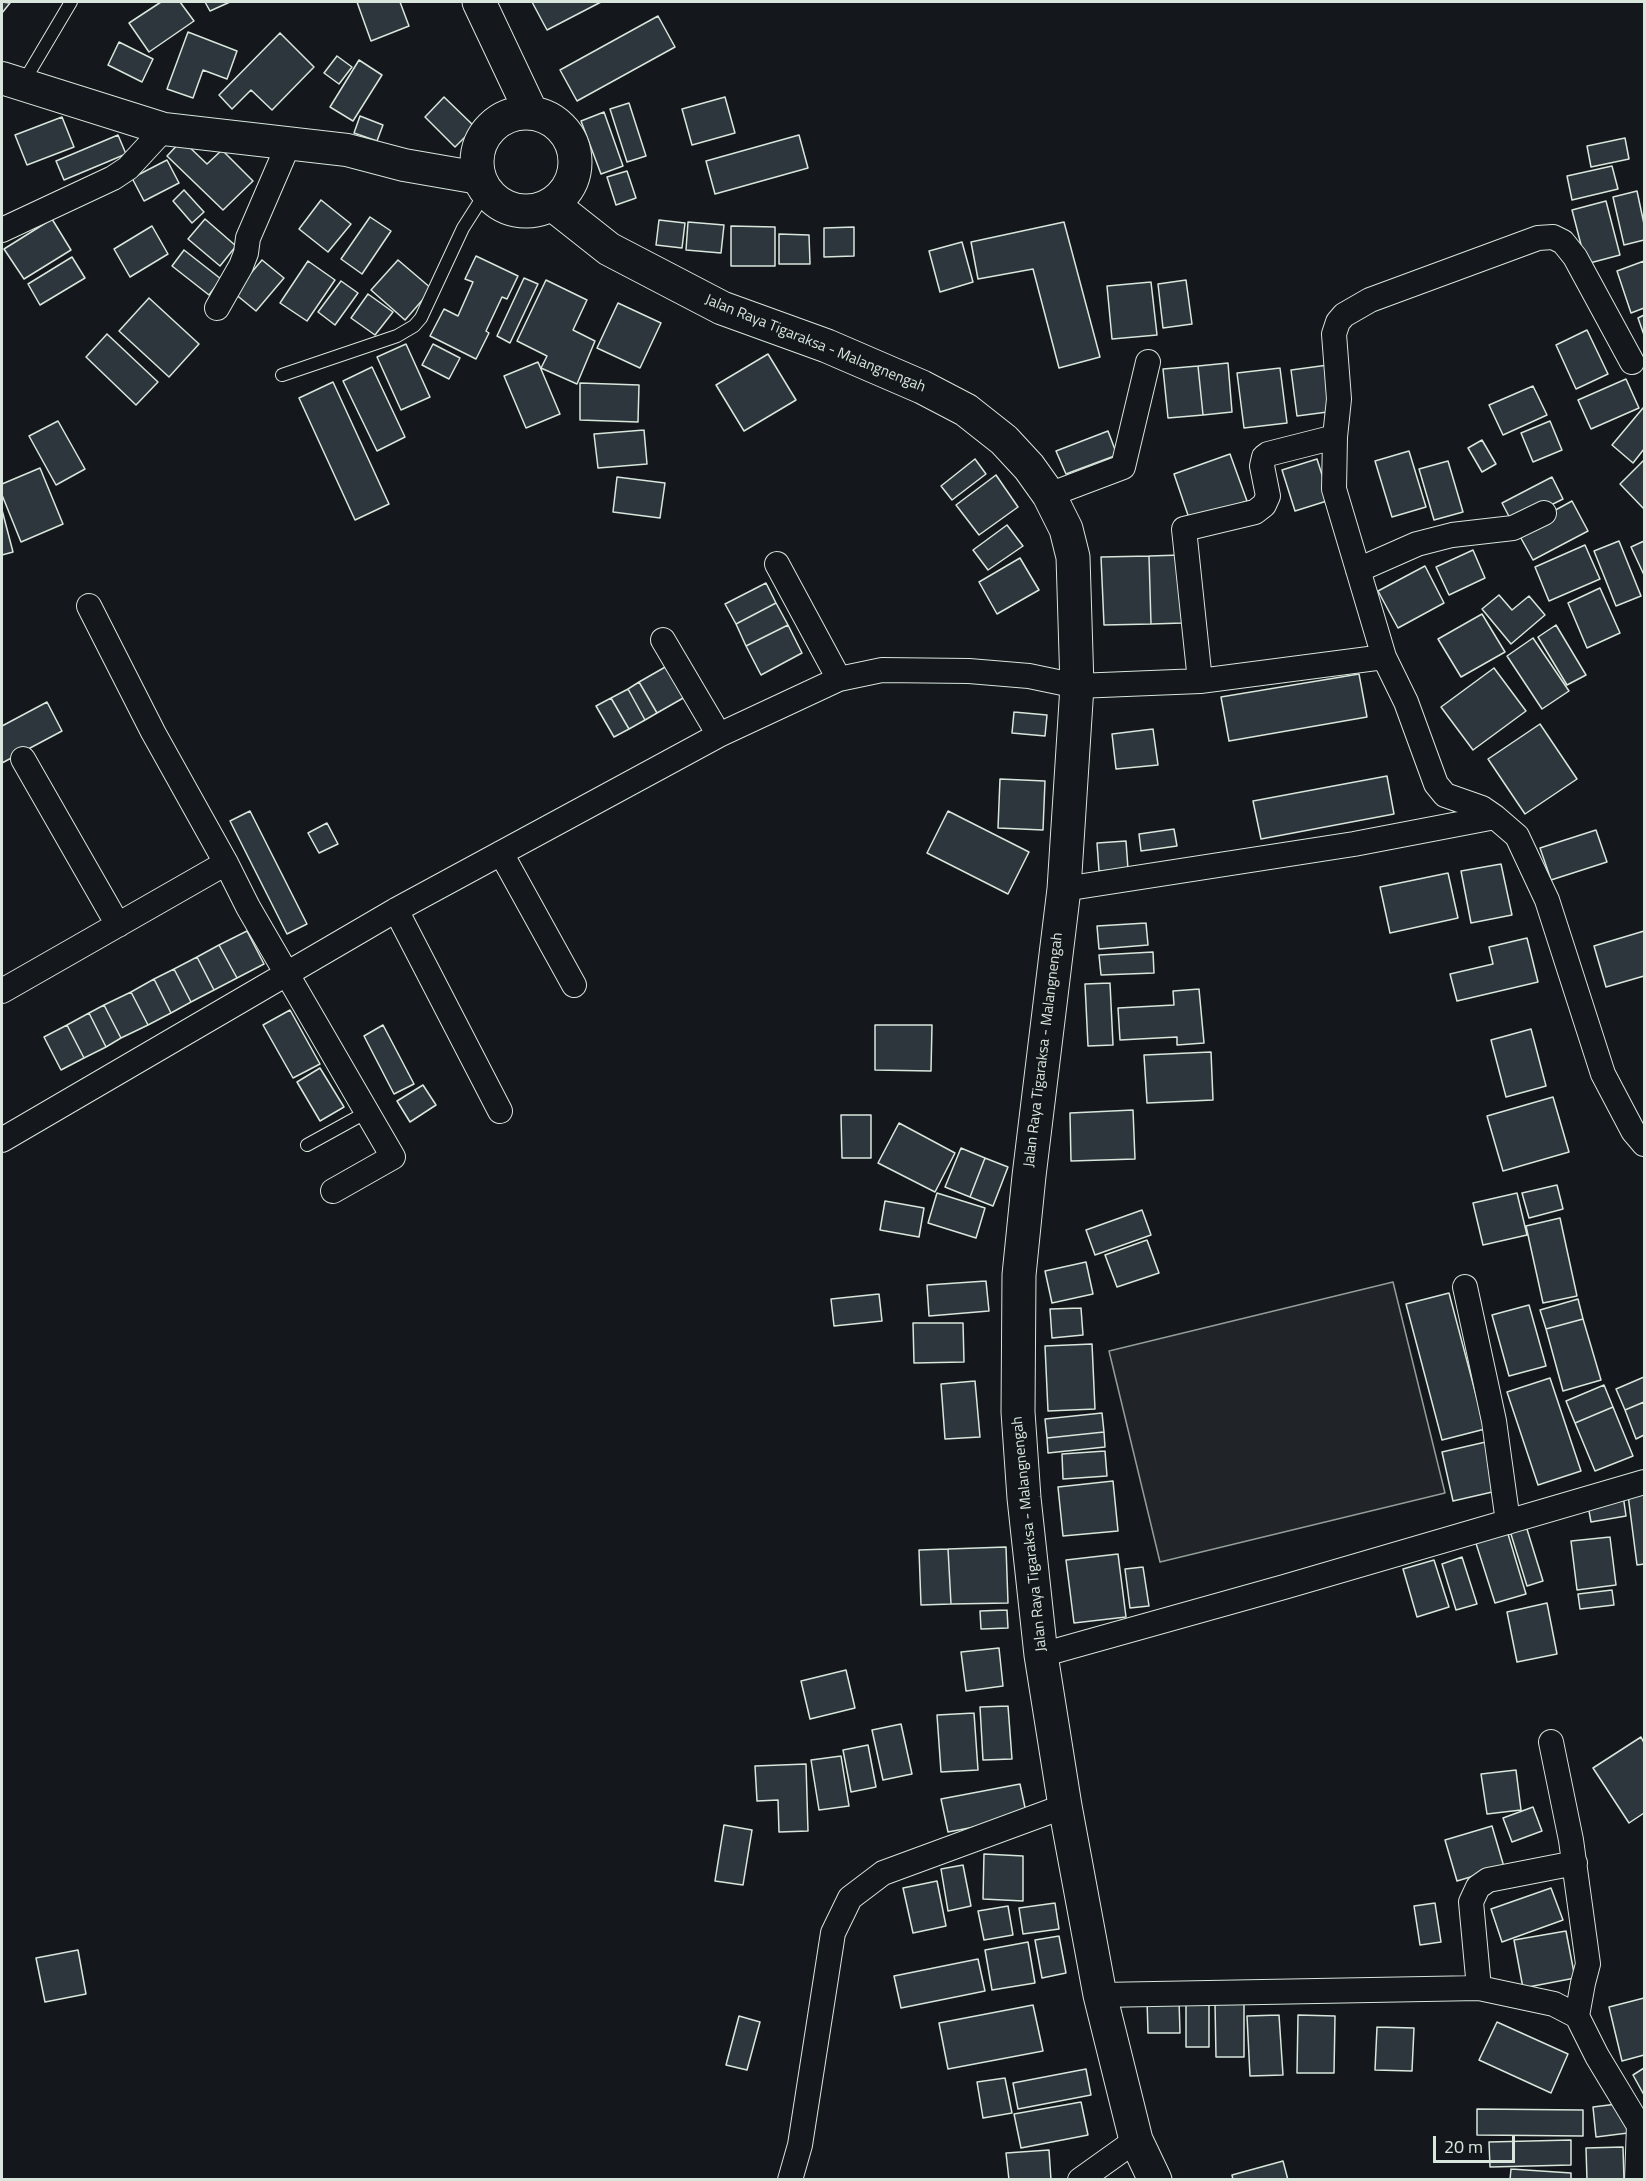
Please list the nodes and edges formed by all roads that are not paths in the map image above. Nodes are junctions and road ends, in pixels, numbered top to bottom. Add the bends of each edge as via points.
1 (71, 2) edge
2 (479, 2) edge
3 (12, 82) edge
4 (531, 112) junction
5 (164, 129) junction
6 (289, 143) junction
7 (483, 185) junction
8 (552, 204) junction
9 (2, 230) edge
10 (217, 308) dead end
11 (1148, 362) dead end
12 (1632, 362) dead end
13 (282, 375) dead end
14 (1335, 437) junction
15 (1049, 495) junction
16 (1544, 513) dead end
17 (777, 564) dead end
18 (1358, 570) junction
19 (89, 606) dead end
20 (663, 640) dead end
21 (1384, 657) junction
22 (839, 679) junction
23 (1200, 681) junction
24 (1077, 686) junction
25 (719, 735) junction
26 (23, 759) dead end
27 (1495, 817) junction
28 (501, 853) junction
29 (226, 863) junction
30 (1064, 889) junction
31 (396, 910) junction
32 (118, 925) junction
33 (288, 974) junction
34 (3, 985) edge
35 (574, 985) dead end
36 (500, 1111) dead end
37 (367, 1112) junction
38 (2, 1140) edge
39 (1644, 1144) edge
40 (307, 1145) dead end
41 (333, 1191) dead end
42 (1465, 1287) dead end
43 (1644, 1482) edge
44 (1508, 1522) junction
45 (1041, 1655) junction
46 (1551, 1742) dead end
47 (1065, 1806) junction
48 (1575, 1863) junction
49 (1479, 1988) junction
50 (1100, 1995) junction
51 (1577, 2016) junction
52 (1642, 2130) edge
53 (1136, 2140) junction
54 (790, 2180) edge
55 (1080, 2180) edge
56 (1155, 2180) edge
57 (1637, 2180) edge

1 - 3 lane
2 - 4 main road
3 - 5 street
4 - 7 main road via 504,118 484,136 476,164
4 - 8 main road via 555,123 572,144 575,158 570,184
5 - 6 street
5 - 9 street via 128,168 113,178
6 - 7 street via 347,150
6 - 10 street via 248,238 246,253
7 - 8 main road via 510,210 540,210
7 - 13 lane via 414,326 398,336
8 - 15 main road, Jalan Raya Tigaraksa - Malangnengah via 609,249 722,308 827,346 966,410 1010,447
11 - 15 street via 1123,467
12 - 14 street via 1575,257 1563,242 1545,236 1370,300 1344,315 1334,334 1339,399
14 - 18 street via 1334,489
14 - 23 street via 1264,457 1267,500 1255,512 1184,529
15 - 24 main road, Jalan Raya Tigaraksa - Malangnengah via 1066,529 1073,557
16 - 18 street via 1513,528 1452,535 1417,544
17 - 22 street
18 - 21 street
19 - 29 street
20 - 25 street
21 - 23 street
21 - 27 street via 1407,702 1436,784 1445,795 1482,808
22 - 24 street via 882,670 969,671 1029,676
22 - 25 street
23 - 24 street
24 - 30 main road, Jalan Raya Tigaraksa - Malangnengah
25 - 28 street
26 - 32 street
27 - 30 street via 1354,844
27 - 39 street via 1517,836 1547,900 1603,1074
28 - 31 street
28 - 35 street
29 - 32 street
29 - 33 street
30 - 45 main road, Jalan Raya Tigaraksa - Malangnengah via 1019,1275 1018,1412
31 - 33 street
31 - 36 street
32 - 34 street
33 - 37 street
33 - 38 street
37 - 40 lane
37 - 41 street via 393,1157
42 - 44 street via 1494,1421
43 - 44 street
44 - 45 street
45 - 47 main road, Jalan Raya Tigaraksa - Malangnengah
46 - 48 street
47 - 50 main road, Jalan Raya Tigaraksa - Malangnengah
47 - 54 street via 883,1874 850,1898 833,1933 800,2145
48 - 49 street via 1488,1880 1478,1887 1471,1902
48 - 51 street via 1588,1964
49 - 50 street
49 - 51 street via 1554,2004
50 - 53 main road, Jalan Raya Tigaraksa - Malangnengah
51 - 52 street
52 - 57 street
53 - 55 street
53 - 56 main road, Jalan Raya Tigaraksa - Malangnengah

